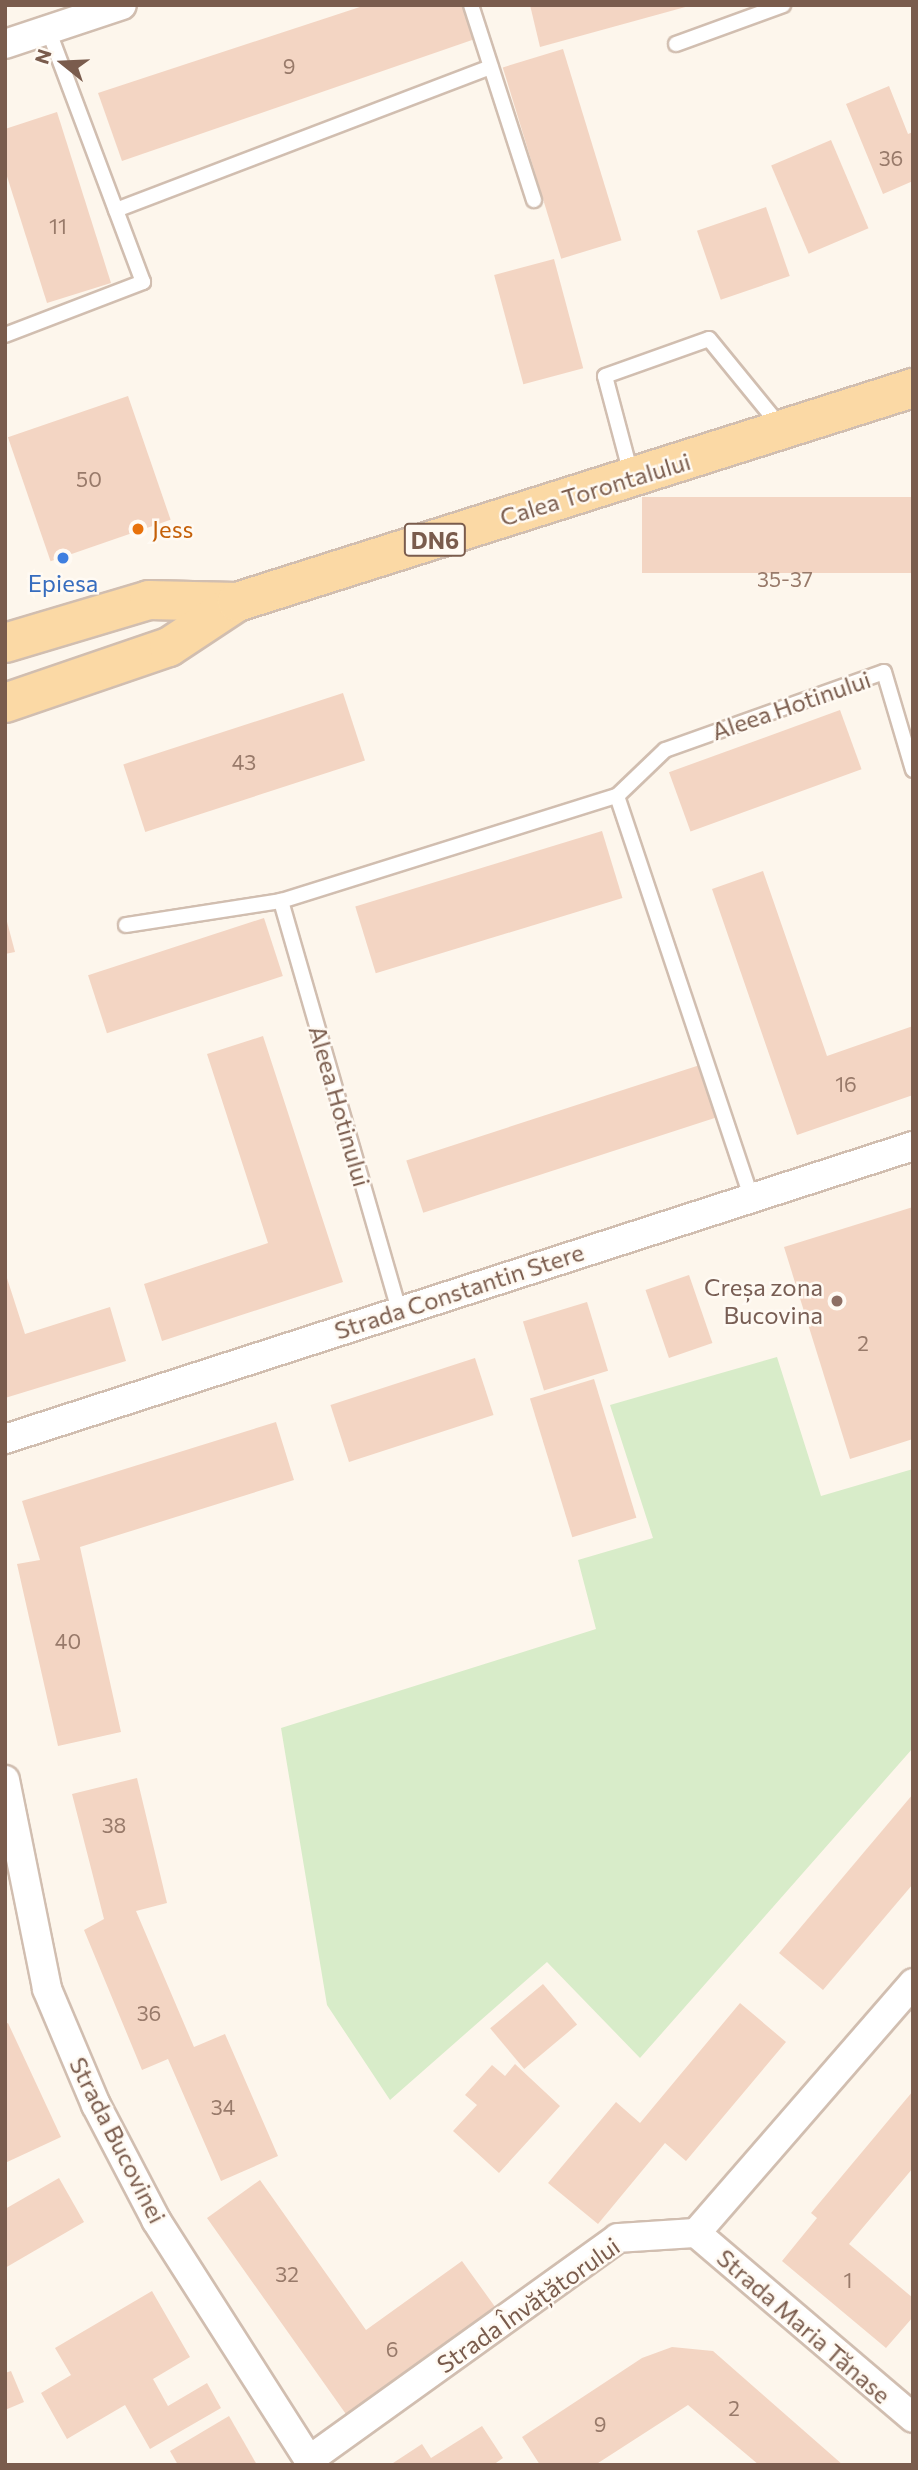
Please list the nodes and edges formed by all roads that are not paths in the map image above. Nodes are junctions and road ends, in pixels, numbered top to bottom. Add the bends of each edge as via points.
1 (122, 5) edge
2 (471, 5) edge
3 (783, 5) edge
4 (48, 29) junction
5 (5, 44) edge
6 (676, 44) dead end
7 (491, 67) junction
8 (534, 200) dead end
9 (116, 210) junction
10 (5, 335) edge
11 (913, 388) edge
12 (783, 430) junction
13 (632, 478) junction
14 (237, 601) junction
15 (5, 643) edge
16 (5, 703) edge
17 (913, 770) edge
18 (617, 796) junction
19 (281, 901) junction
20 (126, 926) dead end
21 (913, 1146) edge
22 (751, 1197) junction
23 (399, 1310) junction
24 (5, 1439) edge
25 (5, 1780) edge
26 (913, 1983) edge
27 (696, 2233) junction
28 (913, 2418) edge
29 (311, 2462) edge

1 - 4 street
2 - 7 lane
3 - 6 lane
4 - 5 street
4 - 9 lane
7 - 8 lane
7 - 9 lane
9 - 10 lane via 143,282
11 - 12 main road, Calea Torontalului / DN6
12 - 13 main road, Calea Torontalului / DN6
12 - 13 lane via 709,339 606,376
13 - 14 main road, Calea Torontalului / DN6
14 - 15 main road, Calea Torontalului / DN6 via 149,600
14 - 16 main road, Calea Torontalului / DN6 via 169,647
17 - 18 lane, Aleea Hotinului via 884,672 665,750
18 - 19 lane, Aleea Hotinului
18 - 22 lane
19 - 20 lane, Aleea Hotinului
19 - 23 lane, Aleea Hotinului
21 - 22 street, Strada Constantin Stere
22 - 23 street, Strada Constantin Stere
23 - 24 street, Strada Constantin Stere
25 - 29 street, Strada Bucovinei via 47,1989 96,2105 156,2220
26 - 27 street
27 - 28 street, Strada Maria Tănase
27 - 29 street, Strada Învățătorului via 618,2238

